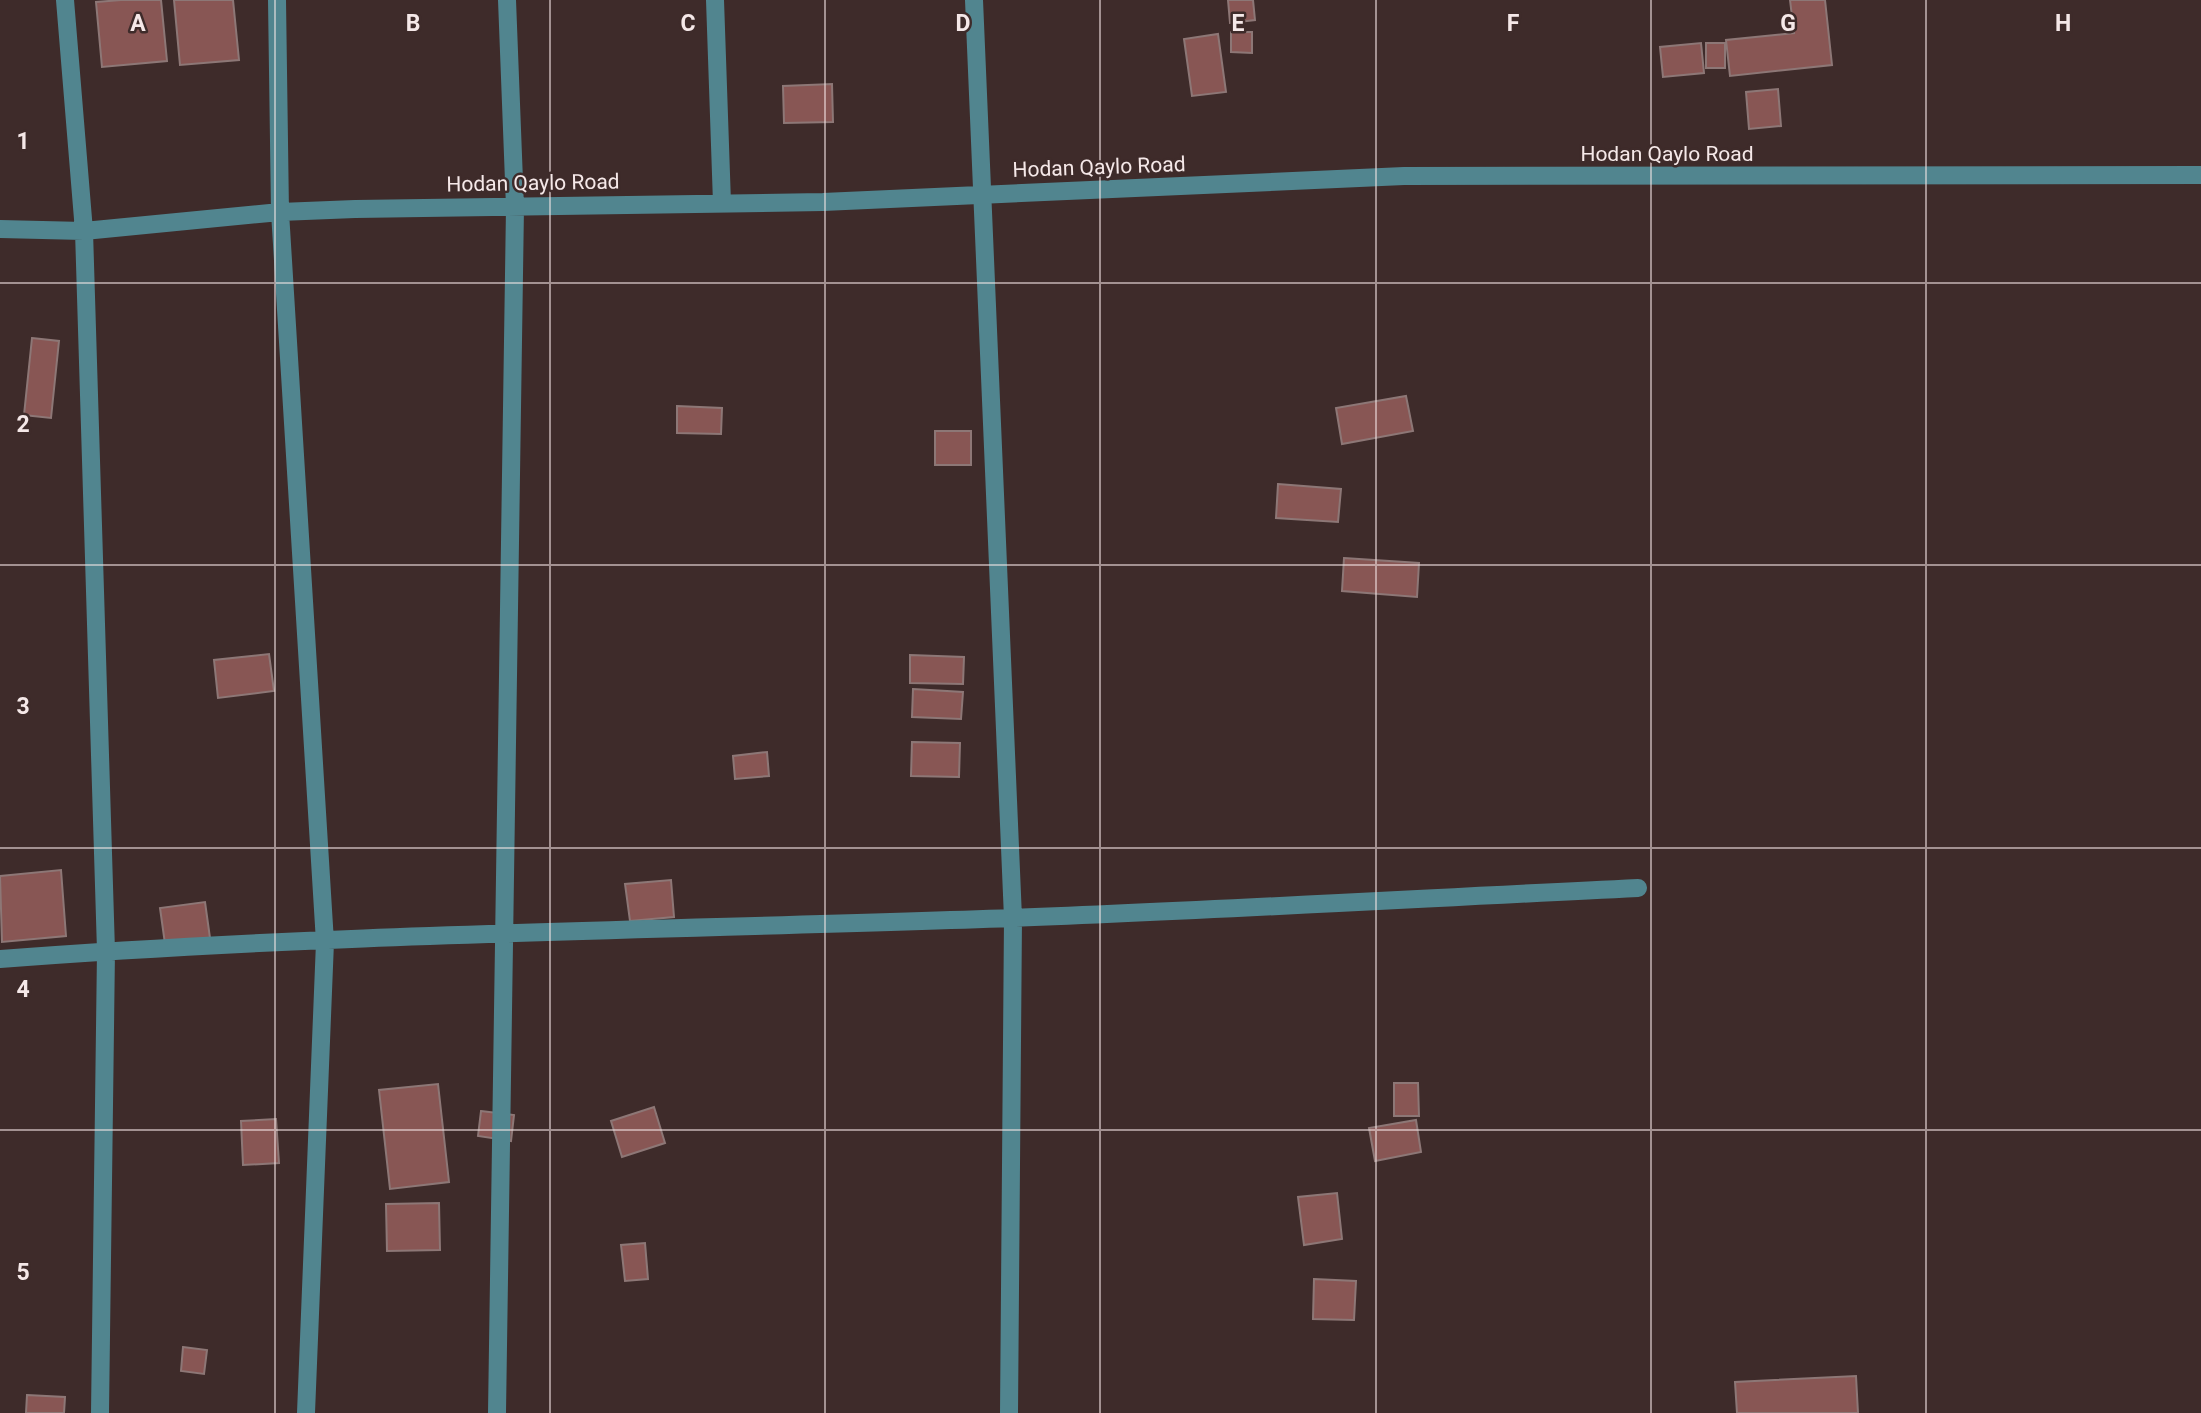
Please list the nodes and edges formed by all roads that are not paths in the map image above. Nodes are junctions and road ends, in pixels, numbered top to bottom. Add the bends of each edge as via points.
1 (65, 0) edge
2 (277, 0) edge
3 (507, 0) edge
4 (715, 0) edge
5 (974, 0) edge
6 (2201, 175) edge
7 (984, 195) junction
8 (722, 203) junction
9 (515, 206) junction
10 (280, 212) junction
11 (0, 229) edge
12 (84, 231) junction
13 (1638, 888) dead end
14 (1013, 918) junction
15 (503, 932) junction
16 (325, 942) junction
17 (106, 951) junction
18 (0, 959) edge
19 (100, 1413) edge
20 (306, 1413) edge
21 (497, 1413) edge
22 (1009, 1413) edge

1 - 12 street
2 - 10 street
3 - 9 street
4 - 8 street
5 - 7 street
6 - 7 street, Hodan Qaylo Road via 1404,176
7 - 8 street, Hodan Qaylo Road
7 - 14 street
8 - 9 street, Hodan Qaylo Road
9 - 10 street, Hodan Qaylo Road
9 - 15 street
10 - 12 street, Hodan Qaylo Road
10 - 16 street
11 - 12 street, Hodan Qaylo Road
12 - 17 street
13 - 14 street
14 - 15 street
14 - 22 street
15 - 16 street
15 - 21 street
16 - 17 street
16 - 20 street
17 - 18 street
17 - 19 street

